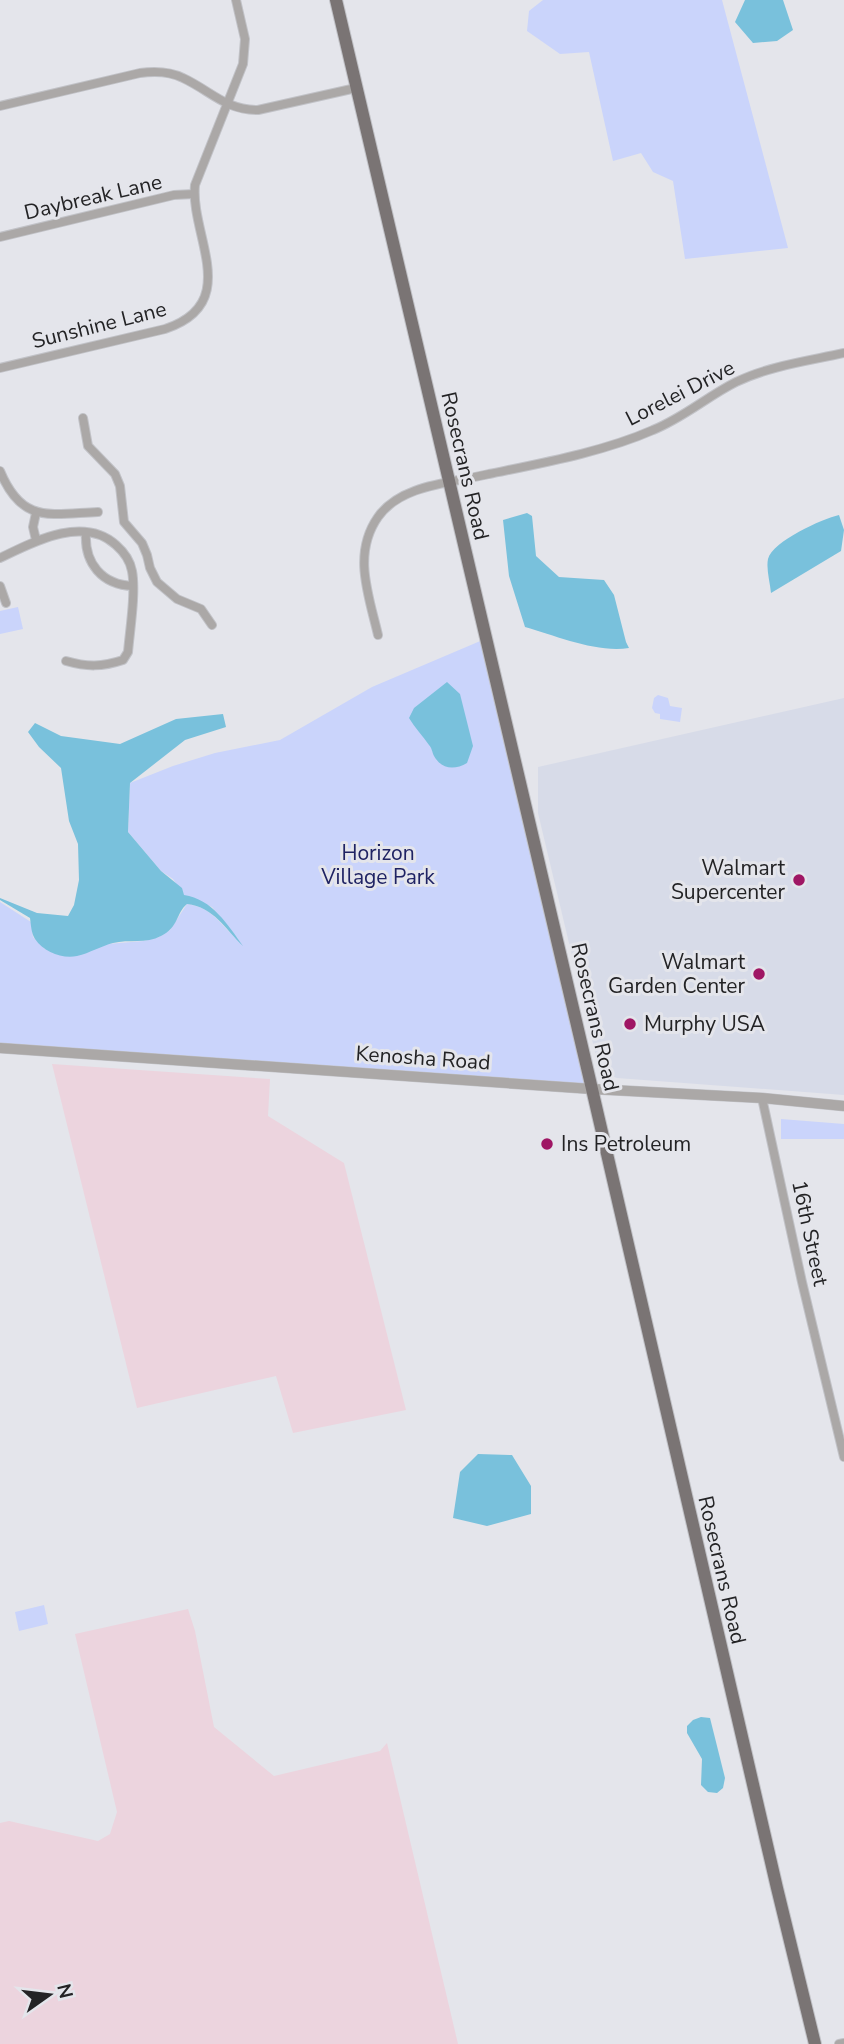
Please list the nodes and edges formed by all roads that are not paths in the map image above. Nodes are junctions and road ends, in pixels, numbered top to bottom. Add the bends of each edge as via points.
1 (236, 0) edge
2 (336, 0) edge
3 (356, 88) junction
4 (227, 104) junction
5 (0, 106) edge
6 (194, 194) junction
7 (0, 237) edge
8 (844, 353) edge
9 (0, 368) edge
10 (83, 418) dead end
11 (0, 471) edge
12 (449, 483) junction
13 (98, 512) dead end
14 (36, 513) junction
15 (86, 533) junction
16 (138, 539) junction
17 (36, 540) junction
18 (122, 551) junction
19 (0, 558) edge
20 (0, 586) edge
21 (133, 586) junction
22 (6, 603) dead end
23 (212, 625) dead end
24 (378, 635) dead end
25 (66, 661) dead end
26 (0, 1048) edge
27 (592, 1090) junction
28 (762, 1098) junction
29 (844, 1106) edge
30 (844, 1457) edge
31 (816, 2044) edge

1 - 4 street, Sunshine Lane via 246,54
2 - 3 main road, Rosecrans Road
3 - 4 street via 258,110
3 - 12 main road, Rosecrans Road
4 - 5 street via 182,77 155,71
4 - 6 street, Sunshine Lane
6 - 7 street, Daybreak Lane
6 - 9 street, Sunshine Lane via 209,271 205,292 193,312 166,329
8 - 12 street, Lorelei Drive via 737,382 635,438
10 - 16 street via 88,446 115,474 124,522
11 - 14 street via 20,505
12 - 24 street, Lorelei Drive via 399,498 371,529 363,551 363,572
12 - 27 main road, Rosecrans Road
13 - 14 street
14 - 17 street
15 - 17 street
15 - 18 street via 110,539
15 - 21 street via 87,553 97,571 113,583
16 - 18 street
16 - 23 street via 157,582 177,600 201,609
17 - 19 street
18 - 21 street via 130,562
20 - 22 street
21 - 25 street via 128,652 123,660 104,666
26 - 27 street, Kenosha Road
27 - 28 street, Kenosha Road
27 - 31 main road, Rosecrans Road
28 - 29 street, Kenosha Road
28 - 30 street, 16th Street

